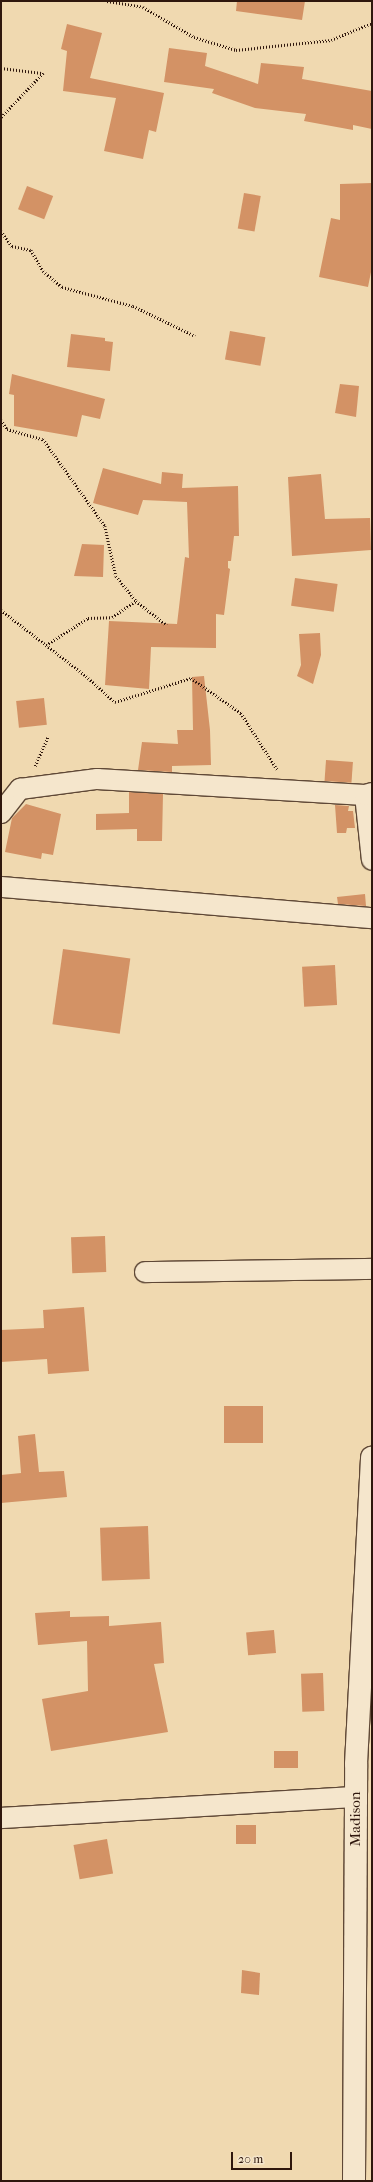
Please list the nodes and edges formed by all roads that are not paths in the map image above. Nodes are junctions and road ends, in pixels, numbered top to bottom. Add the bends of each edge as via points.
1 (368, 794) edge
2 (1, 813) edge
3 (372, 860) edge
4 (1, 887) edge
5 (372, 918) edge
6 (372, 1269) edge
7 (145, 1272) dead end
8 (372, 1457) edge
9 (356, 1797) junction
10 (1, 1818) edge
11 (354, 2181) edge

1 - 2 street via 97,779 20,790
1 - 3 street
4 - 5 street
6 - 7 street
8 - 9 street, Madison
9 - 10 street
9 - 11 street, Madison

